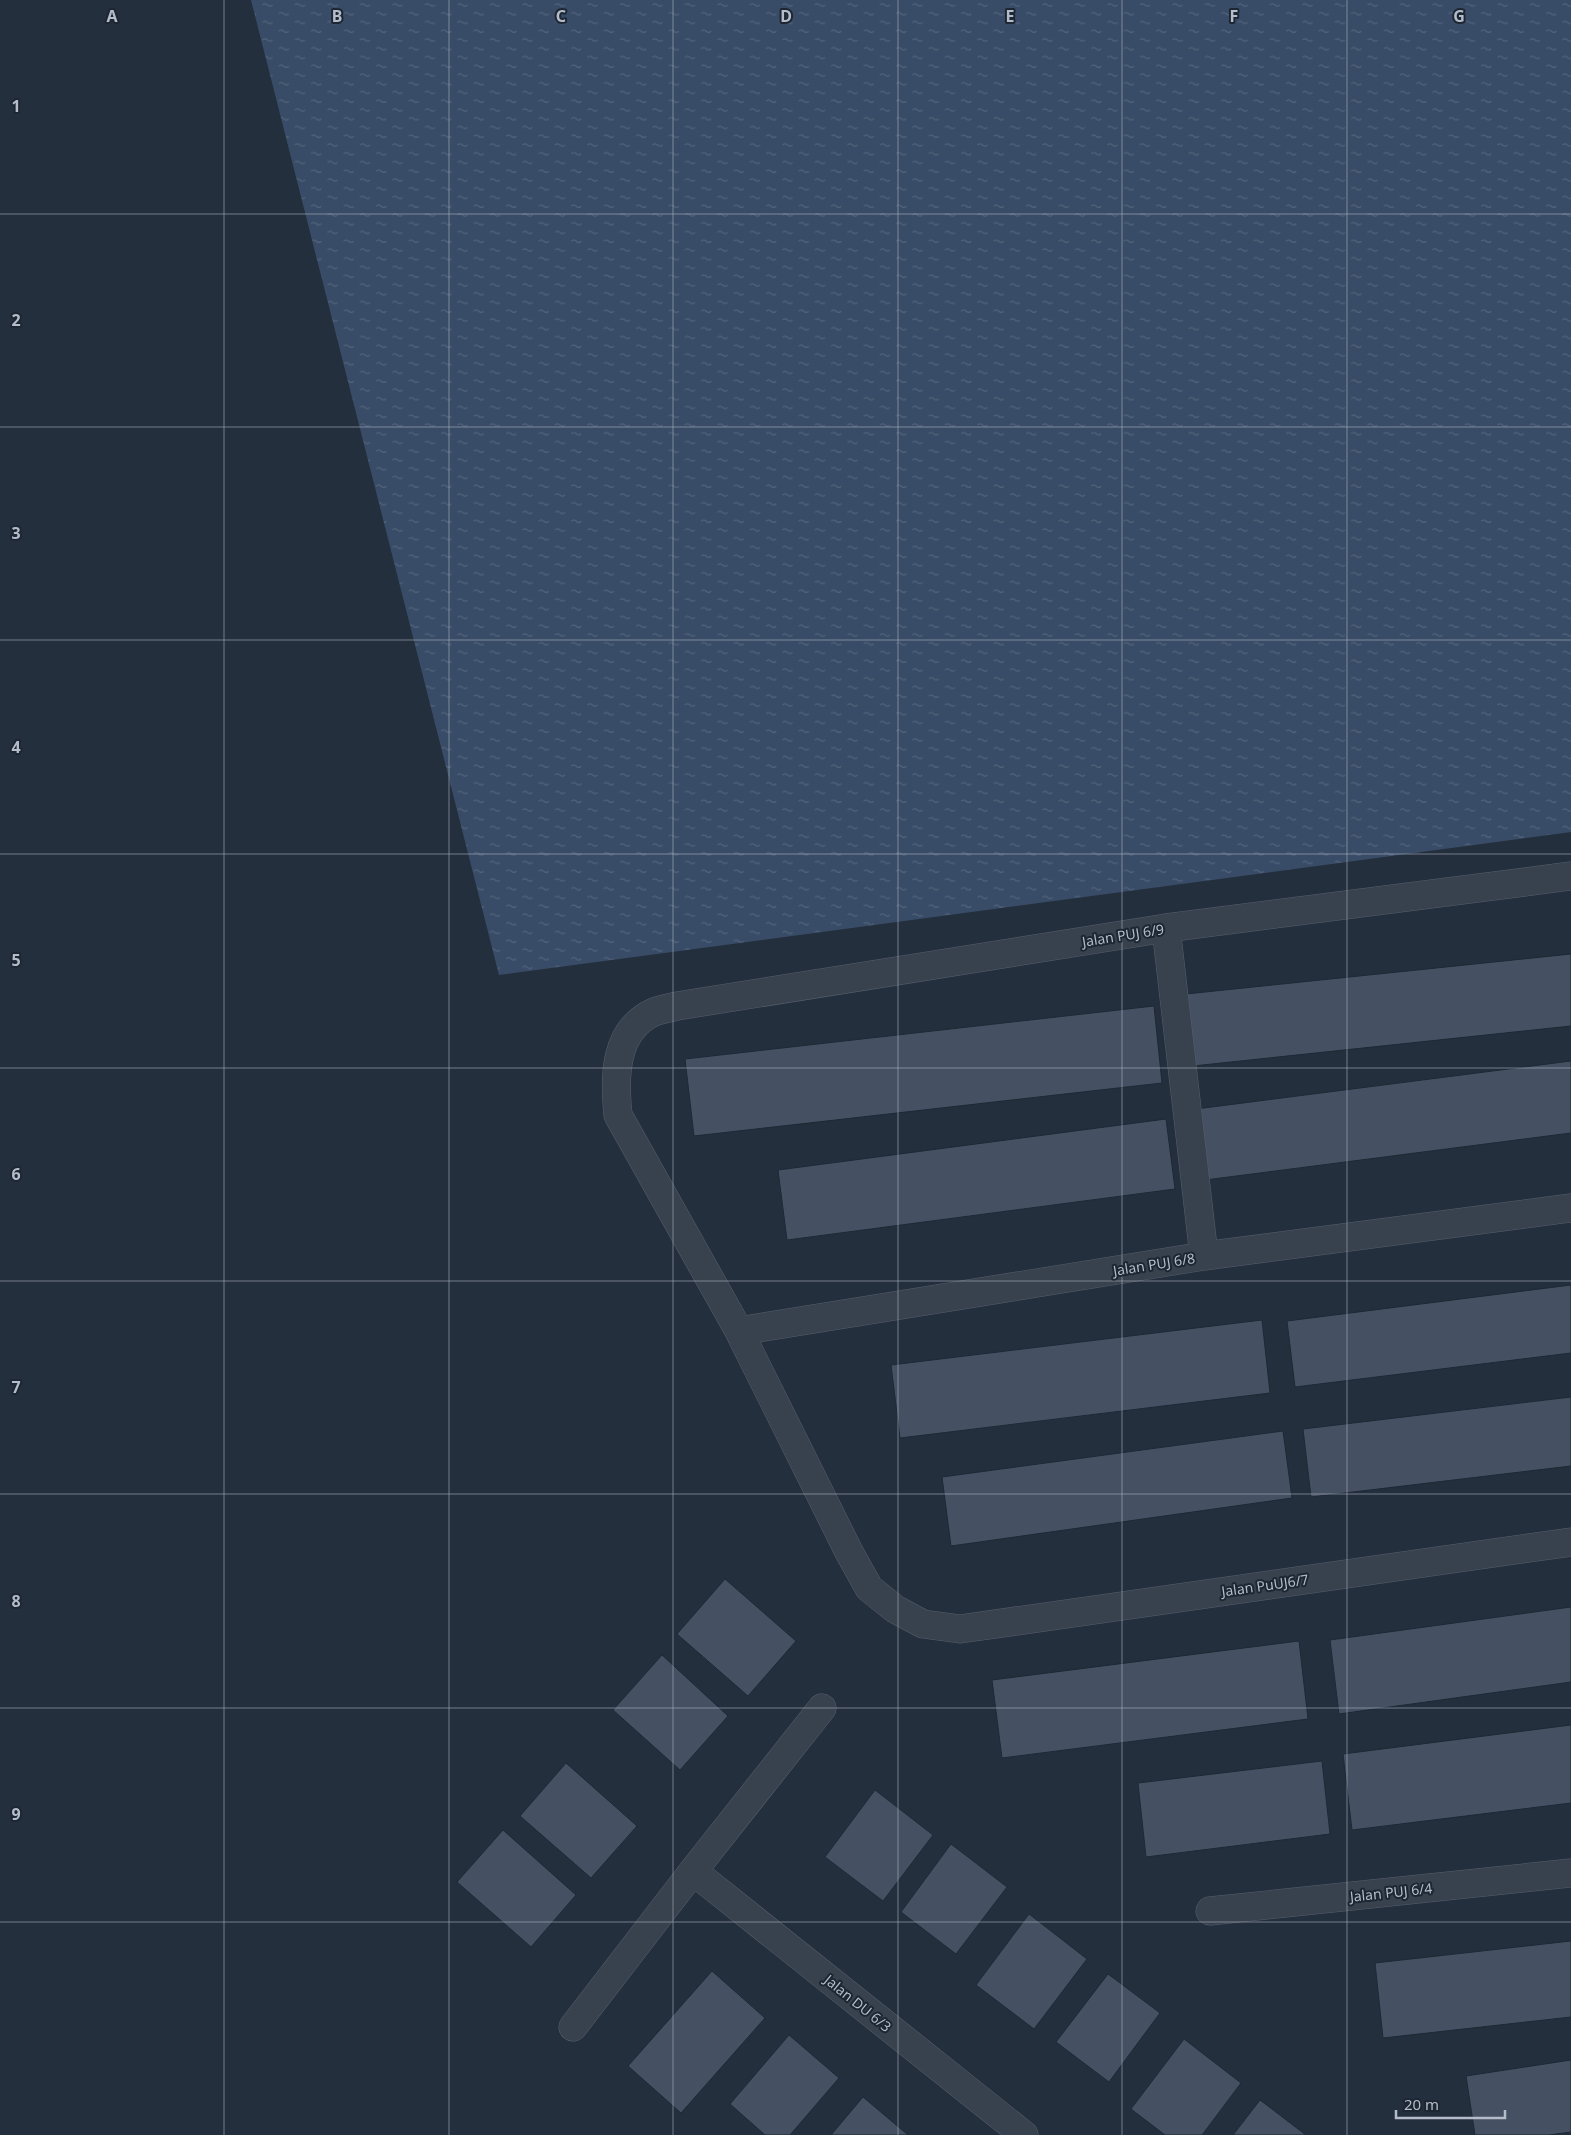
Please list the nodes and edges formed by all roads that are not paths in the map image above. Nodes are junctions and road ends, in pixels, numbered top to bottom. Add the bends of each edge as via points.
1 (1571, 876) edge
2 (1166, 928) junction
3 (1571, 1208) edge
4 (1204, 1256) junction
5 (739, 1331) junction
6 (1571, 1542) edge
7 (822, 1708) dead end
8 (693, 1871) junction
9 (1571, 1873) edge
10 (1210, 1911) dead end
11 (573, 2027) dead end
12 (1024, 2135) edge

1 - 2 street, Jalan PUJ 6/9
2 - 4 street
2 - 5 street, Jalan PUJ 6/9 via 678,1006 655,1012 635,1024 624,1040 615,1088 618,1115
3 - 4 street, Jalan PUJ 6/8
4 - 5 street, Jalan PUJ 6/8
5 - 6 street, Jalan PuUJ6/7 via 868,1588 895,1609 923,1624 960,1629
7 - 8 street
8 - 11 street
8 - 12 street, Jalan DU 6/3
9 - 10 street, Jalan PUJ 6/4

